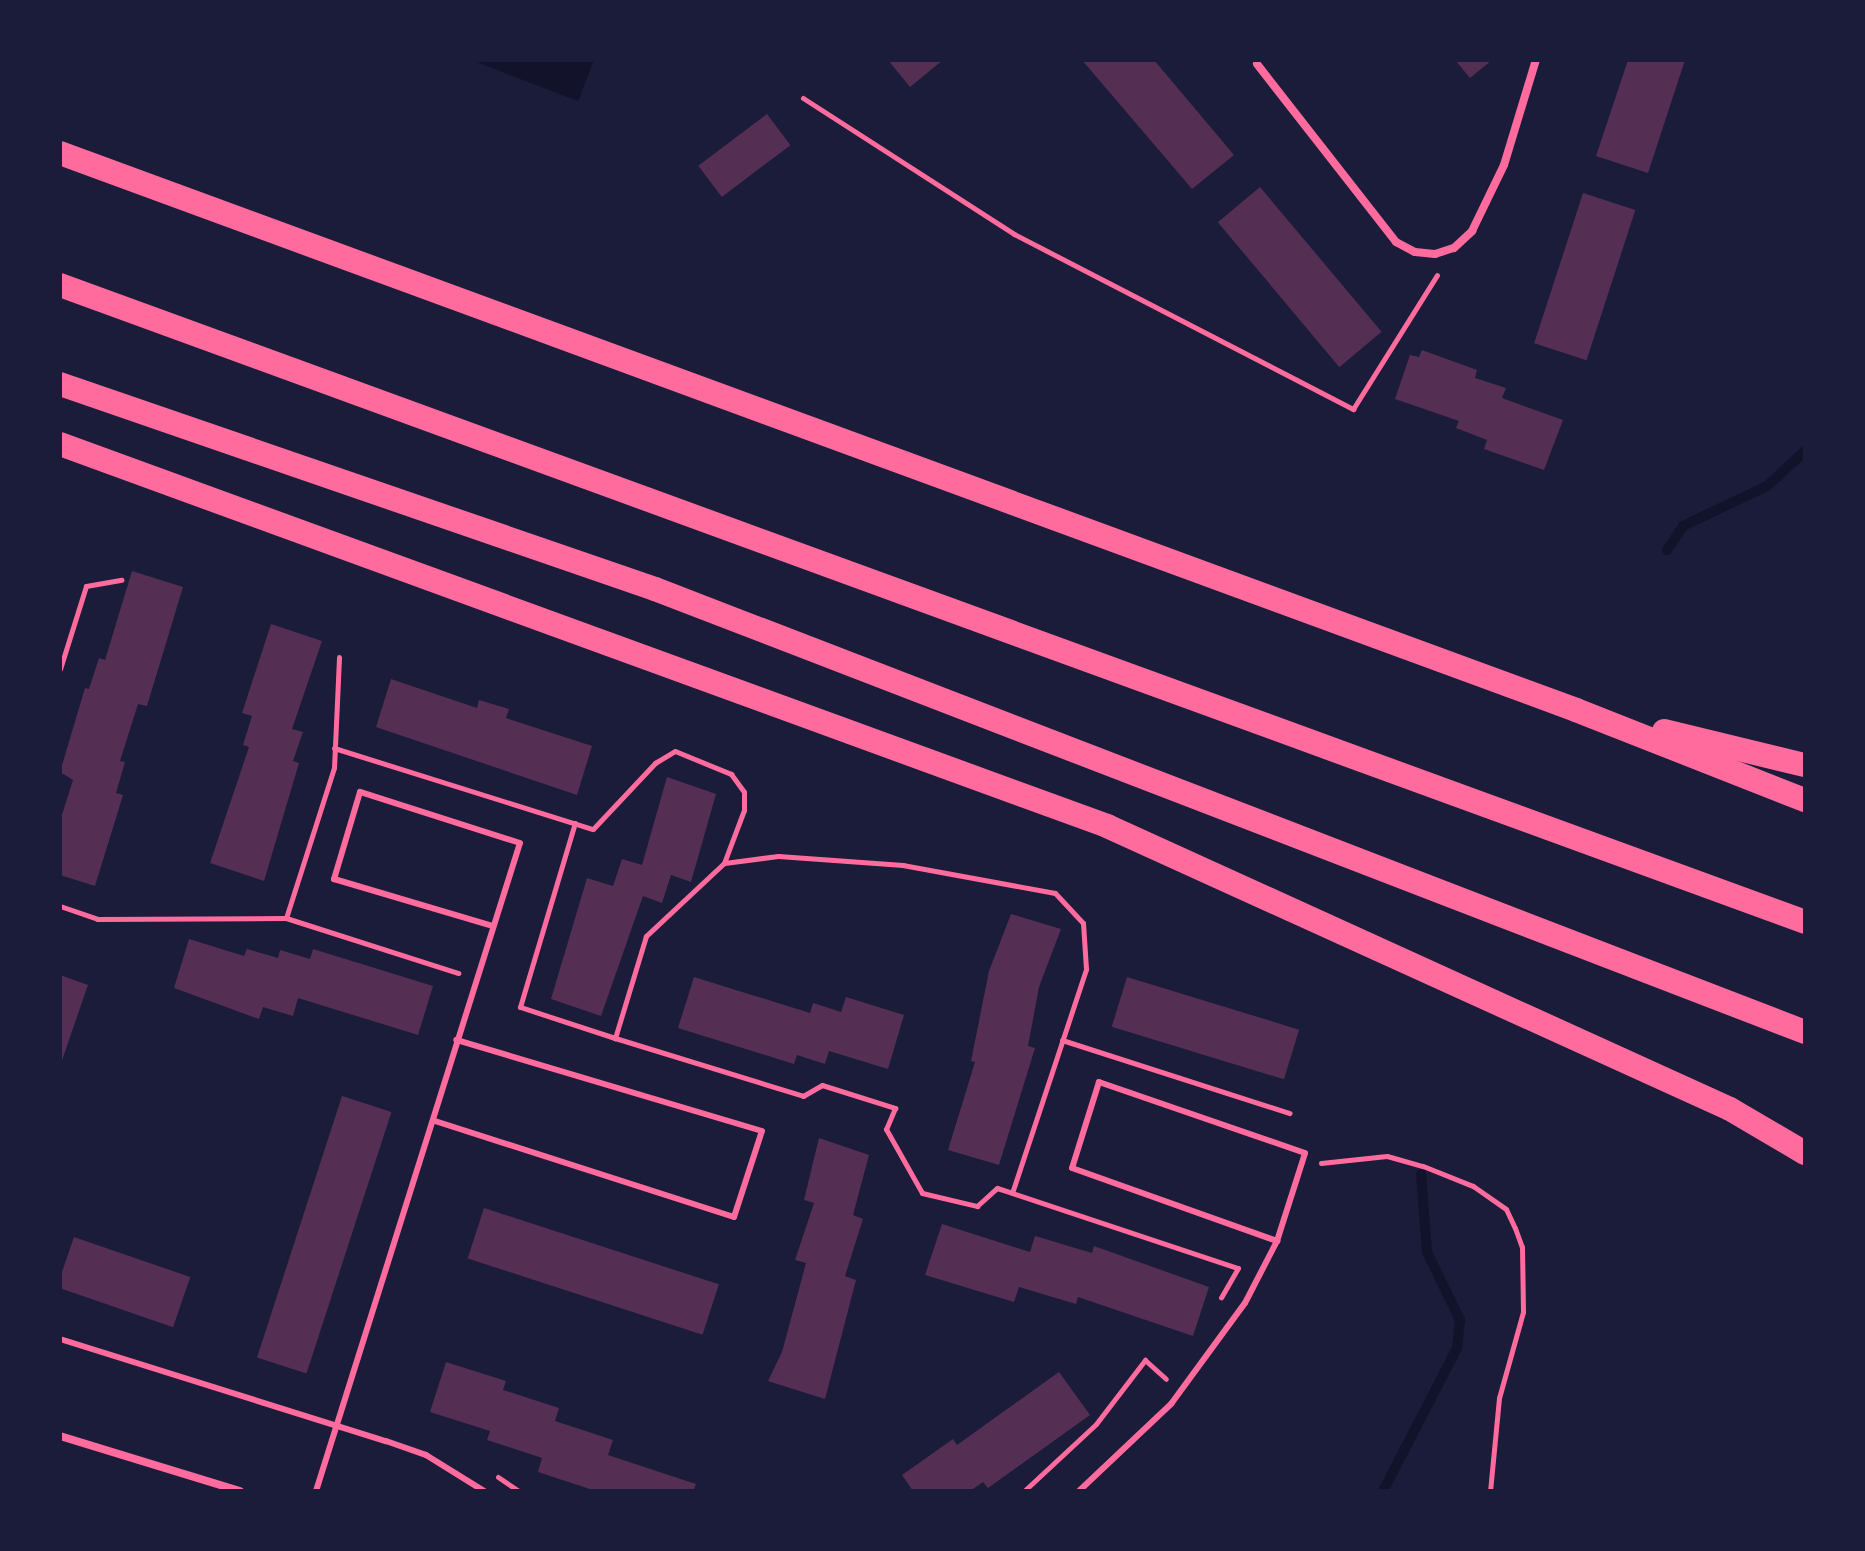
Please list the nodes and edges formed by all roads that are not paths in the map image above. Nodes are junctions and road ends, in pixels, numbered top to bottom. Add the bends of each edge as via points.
1 (1536, 60) edge
2 (1257, 64) dead end
3 (60, 153) edge
4 (60, 285) edge
5 (60, 384) edge
6 (60, 444) edge
7 (1576, 710) junction
8 (1805, 765) edge
9 (1805, 800) edge
10 (1805, 922) edge
11 (493, 926) junction
12 (1805, 1032) edge
13 (456, 1040) junction
14 (1730, 1109) junction
15 (435, 1121) junction
16 (1805, 1133) edge
17 (1805, 1153) edge
18 (1277, 1241) junction
19 (60, 1339) edge
20 (337, 1428) junction
21 (60, 1436) edge
22 (240, 1491) edge
23 (316, 1491) edge
24 (484, 1491) edge
25 (1079, 1491) edge

1 - 2 street via 1504,165 1472,231 1454,248 1415,252 1396,242
3 - 7 highway
4 - 10 highway
5 - 12 highway via 655,589
6 - 14 highway via 1107,826
7 - 8 highway
7 - 9 highway
11 - 11 lane via 520,843 360,792 334,879
11 - 13 lane
13 - 15 lane
13 - 15 lane via 762,1131 734,1217
14 - 16 highway
14 - 17 highway
15 - 20 lane
18 - 18 lane via 1305,1153 1099,1082 1072,1168
18 - 25 lane via 1245,1303 1171,1404
19 - 20 lane
20 - 23 lane
20 - 24 lane via 426,1455
21 - 22 street

